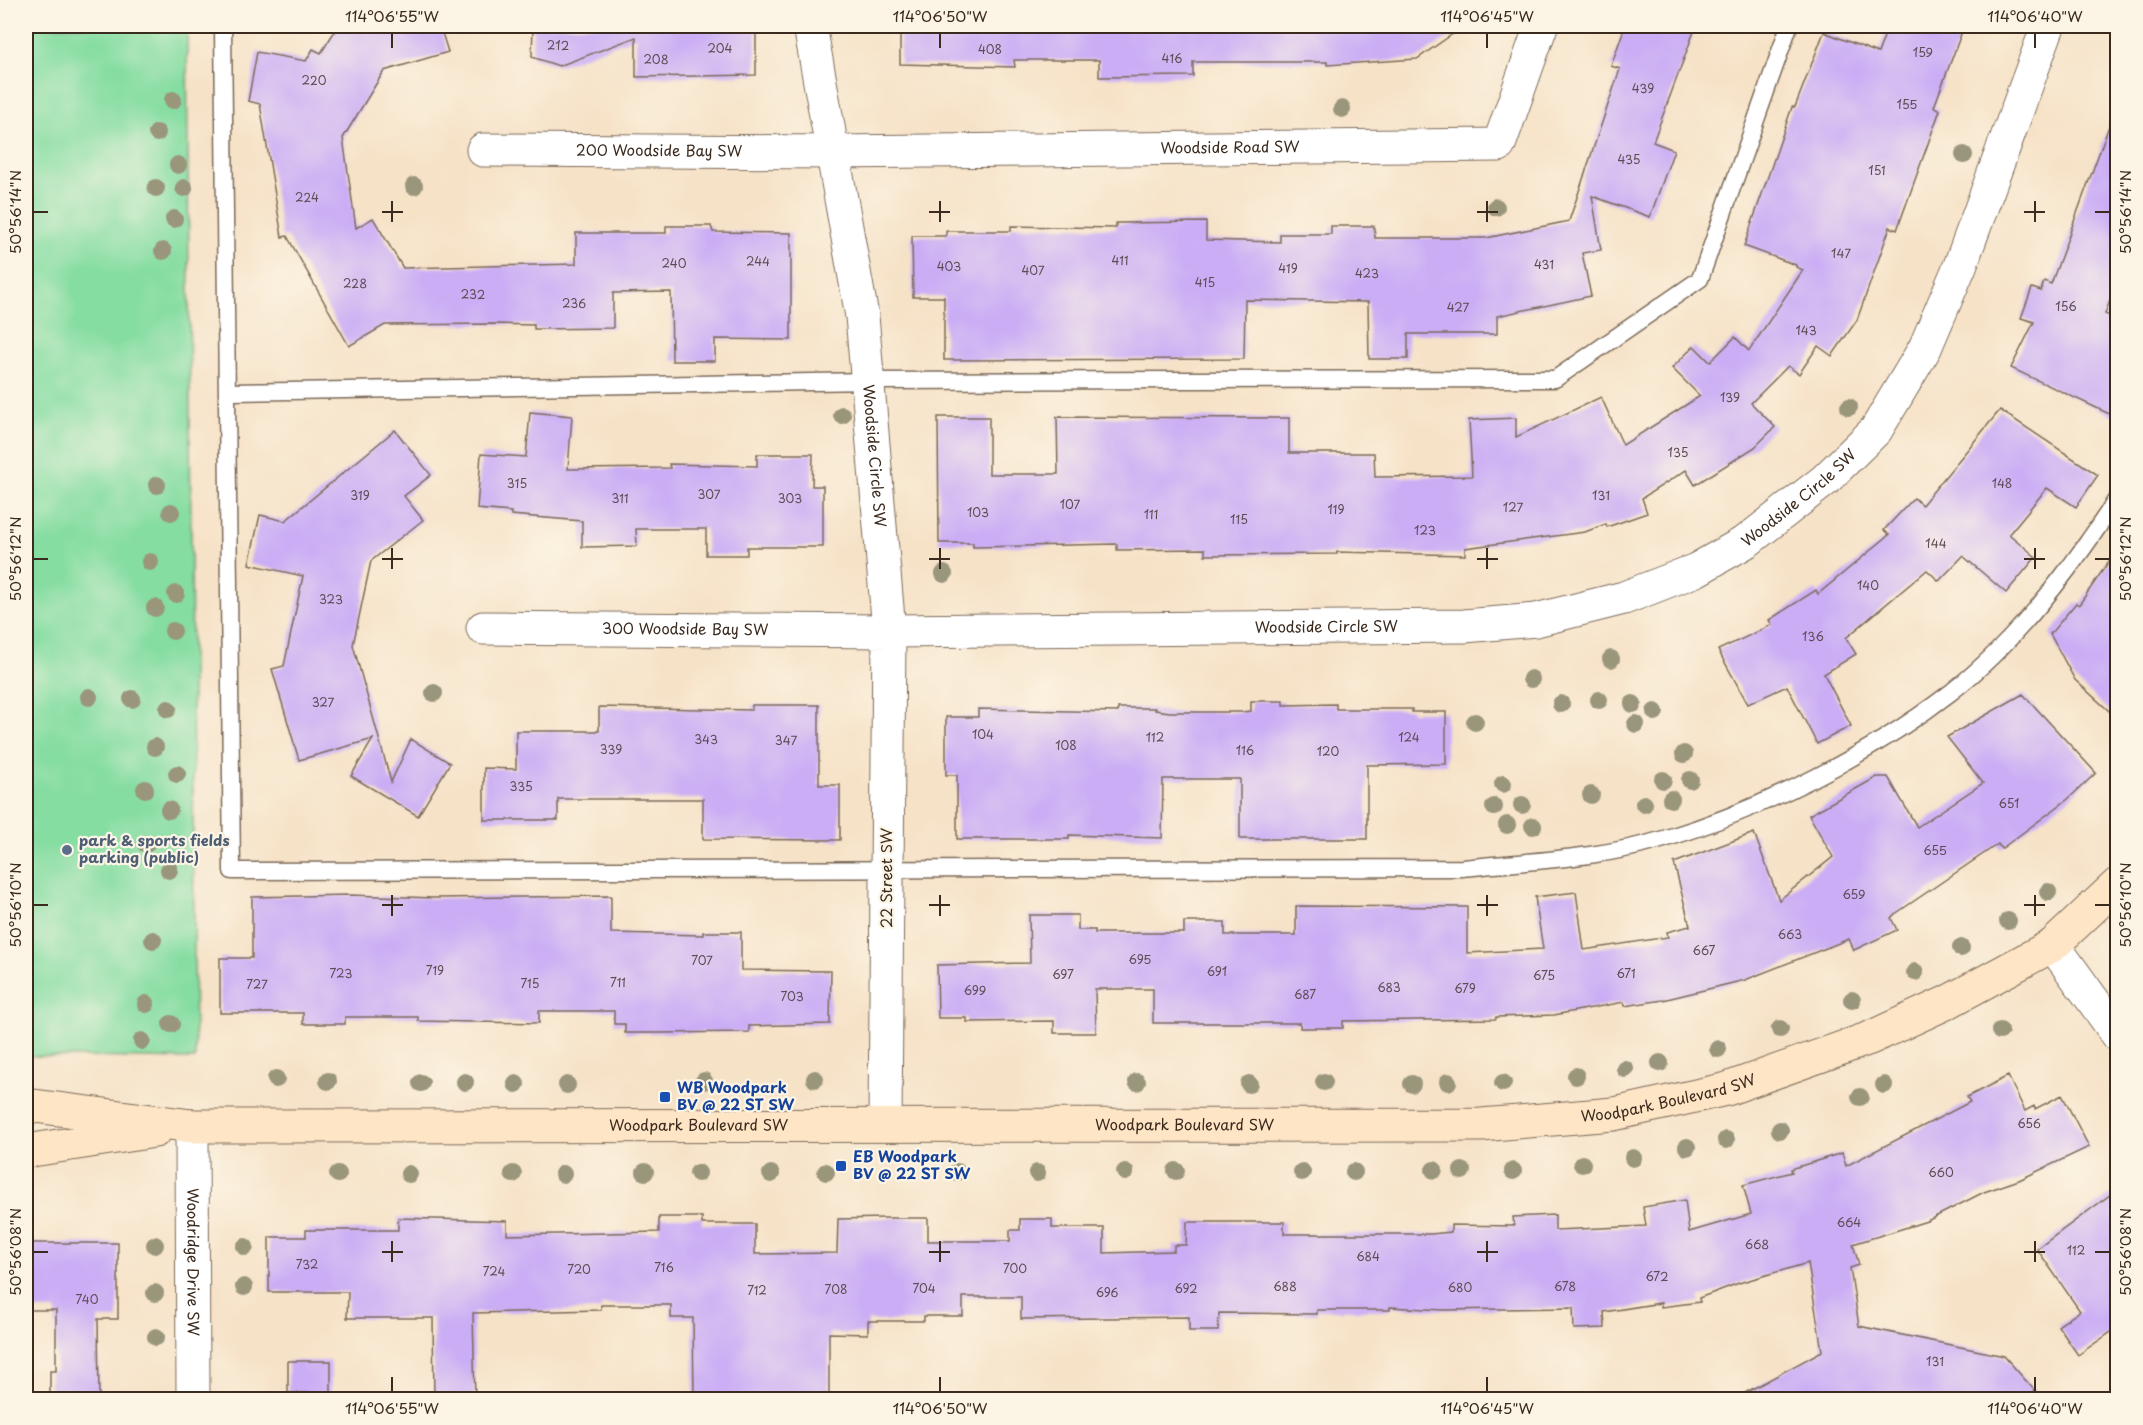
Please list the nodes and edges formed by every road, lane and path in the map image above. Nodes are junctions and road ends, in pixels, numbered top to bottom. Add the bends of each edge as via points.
1 (223, 26) edge
2 (810, 26) edge
3 (1540, 26) edge
4 (1789, 26) edge
5 (2048, 26) edge
6 (483, 150) dead end
7 (833, 152) junction
8 (870, 381) junction
9 (228, 392) junction
10 (2118, 497) edge
11 (483, 628) dead end
12 (889, 631) junction
13 (886, 867) junction
14 (2118, 884) edge
15 (2053, 945) junction
16 (2118, 1035) edge
17 (26, 1105) edge
18 (885, 1124) junction
19 (192, 1126) junction
20 (26, 1151) edge
21 (193, 1400) edge

1 - 9 lane
2 - 7 street, Woodside Circle SW
3 - 7 street, Woodside Road SW via 1499,145
4 - 8 lane via 1700,279 1555,379
5 - 12 street, Woodside Circle SW via 1925,348 1876,430 1825,480 1747,541 1696,570 1624,598 1536,620 1464,626
6 - 7 street, 200 Woodside Bay SW
7 - 8 street, Woodside Circle SW
8 - 9 lane
8 - 12 street, Woodside Circle SW
9 - 13 lane via 232,871
10 - 13 lane via 2066,574 2018,630 1951,693 1855,757 1745,809 1662,840 1588,854 1462,868
11 - 12 street, 300 Woodside Bay SW
12 - 13 street, 22 Street SW
13 - 18 street, 22 Street SW
14 - 15 street, Woodpark Boulevard SW
15 - 16 street
15 - 18 street, Woodpark Boulevard SW via 1948,1002 1870,1038 1727,1089 1614,1114 1480,1125
17 - 19 street, Woodpark Boulevard SW
18 - 19 street, Woodpark Boulevard SW
19 - 20 street, Woodpark Boulevard SW
19 - 21 street, Woodridge Drive SW

